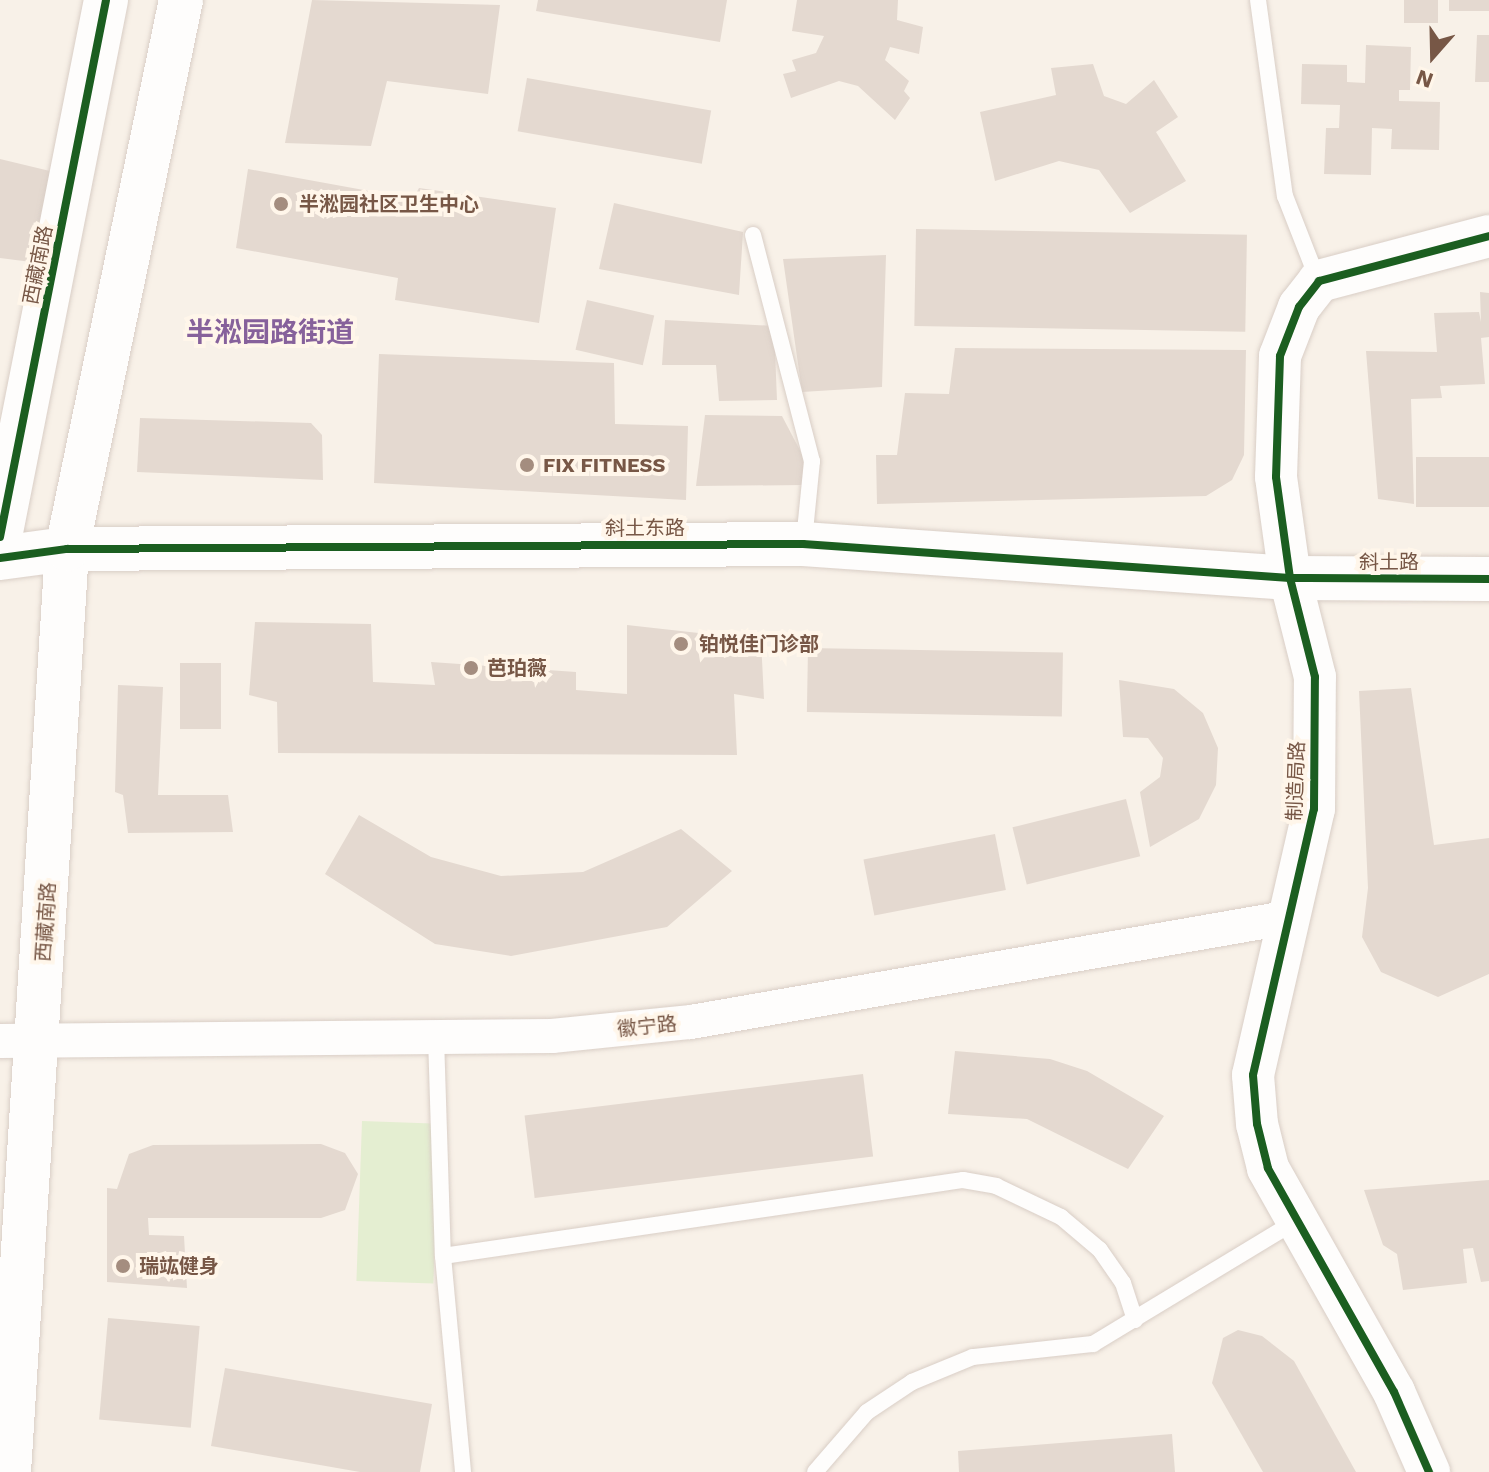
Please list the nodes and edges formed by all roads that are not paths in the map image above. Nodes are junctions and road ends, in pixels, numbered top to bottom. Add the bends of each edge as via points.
1 (106, 0) edge
2 (181, 0) edge
3 (1258, 0) edge
4 (753, 235) dead end
5 (1489, 236) edge
6 (1319, 281) junction
7 (0, 537) edge
8 (803, 544) junction
9 (67, 549) junction
10 (0, 558) edge
11 (1290, 578) junction
12 (1489, 579) edge
13 (1285, 918) junction
14 (436, 1037) junction
15 (19, 1042) edge
16 (1296, 1221) junction
17 (443, 1256) junction
18 (1135, 1320) junction
19 (9, 1472) edge
20 (463, 1472) edge
21 (815, 1472) edge
22 (1429, 1472) edge

1 - 7 main road, 西藏南路
2 - 9 main road, 西藏南路
3 - 6 lane via 1285,196
4 - 8 lane via 812,461
5 - 6 street
6 - 11 street, 制造局路 via 1299,307 1280,356 1276,477
8 - 9 main road, 斜土东路
8 - 11 main road, 斜土东路
9 - 10 main road, 斜土东路
9 - 15 main road, 西藏南路
11 - 12 main road, 斜土路
11 - 13 street, 制造局路 via 1315,677 1314,809
13 - 14 street, 徽宁路 via 691,1022 552,1036
13 - 16 street, 制造局路 via 1253,1075 1268,1168
14 - 15 street, 徽宁路
14 - 17 lane
15 - 19 main road, 西藏南路
16 - 18 lane
16 - 22 street, 制造局路 via 1394,1392
17 - 18 lane via 963,1180 996,1186 1061,1217 1100,1250 1123,1283
17 - 20 lane
18 - 21 lane via 1093,1344 948,1365 867,1412

